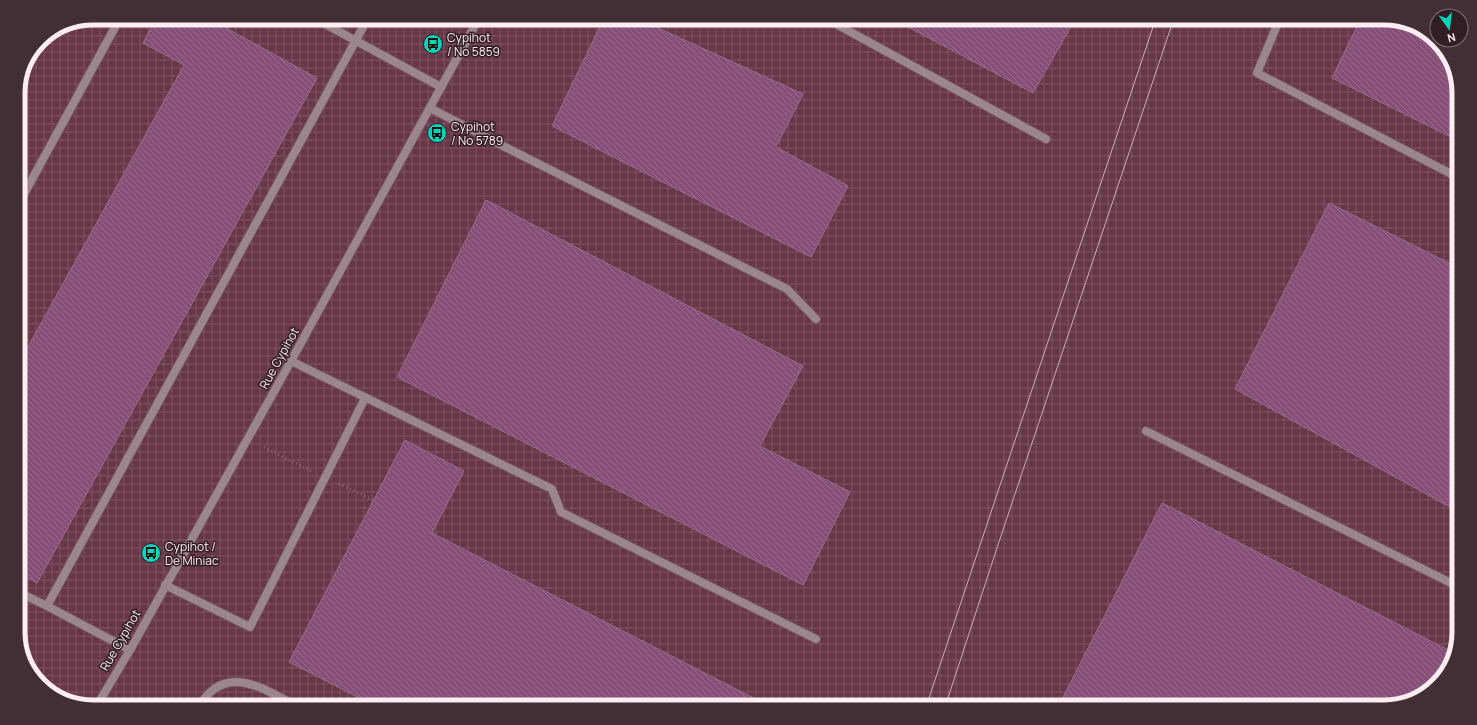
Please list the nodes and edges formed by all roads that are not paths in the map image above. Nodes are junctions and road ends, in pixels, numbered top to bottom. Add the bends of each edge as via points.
1 (116, 25) edge
2 (326, 25) edge
3 (364, 25) edge
4 (475, 25) edge
5 (838, 25) edge
6 (1277, 25) edge
7 (355, 41) junction
8 (441, 87) junction
9 (430, 108) junction
10 (1046, 139) dead end
11 (1452, 174) edge
12 (25, 192) edge
13 (816, 319) dead end
14 (291, 362) junction
15 (365, 398) junction
16 (1146, 431) dead end
17 (1452, 584) edge
18 (165, 585) junction
19 (25, 595) edge
20 (47, 606) junction
21 (816, 639) dead end
22 (130, 650) junction
23 (100, 700) edge
24 (204, 700) edge
25 (284, 700) edge

1 - 12 street
2 - 7 street
3 - 7 street
4 - 8 street, Rue Cypihot
5 - 10 street
6 - 11 street via 1257,73
7 - 8 street
7 - 20 street
8 - 9 street, Rue Cypihot
9 - 13 street via 787,289
9 - 14 street, Rue Cypihot
14 - 15 street
14 - 18 street, Rue Cypihot
15 - 18 street via 250,627
15 - 21 street via 552,489 561,512
16 - 17 street
18 - 22 street, Rue Cypihot
19 - 20 street
20 - 22 street
22 - 23 street, Rue Cypihot
24 - 25 street via 210,691 220,684 233,681 246,682

